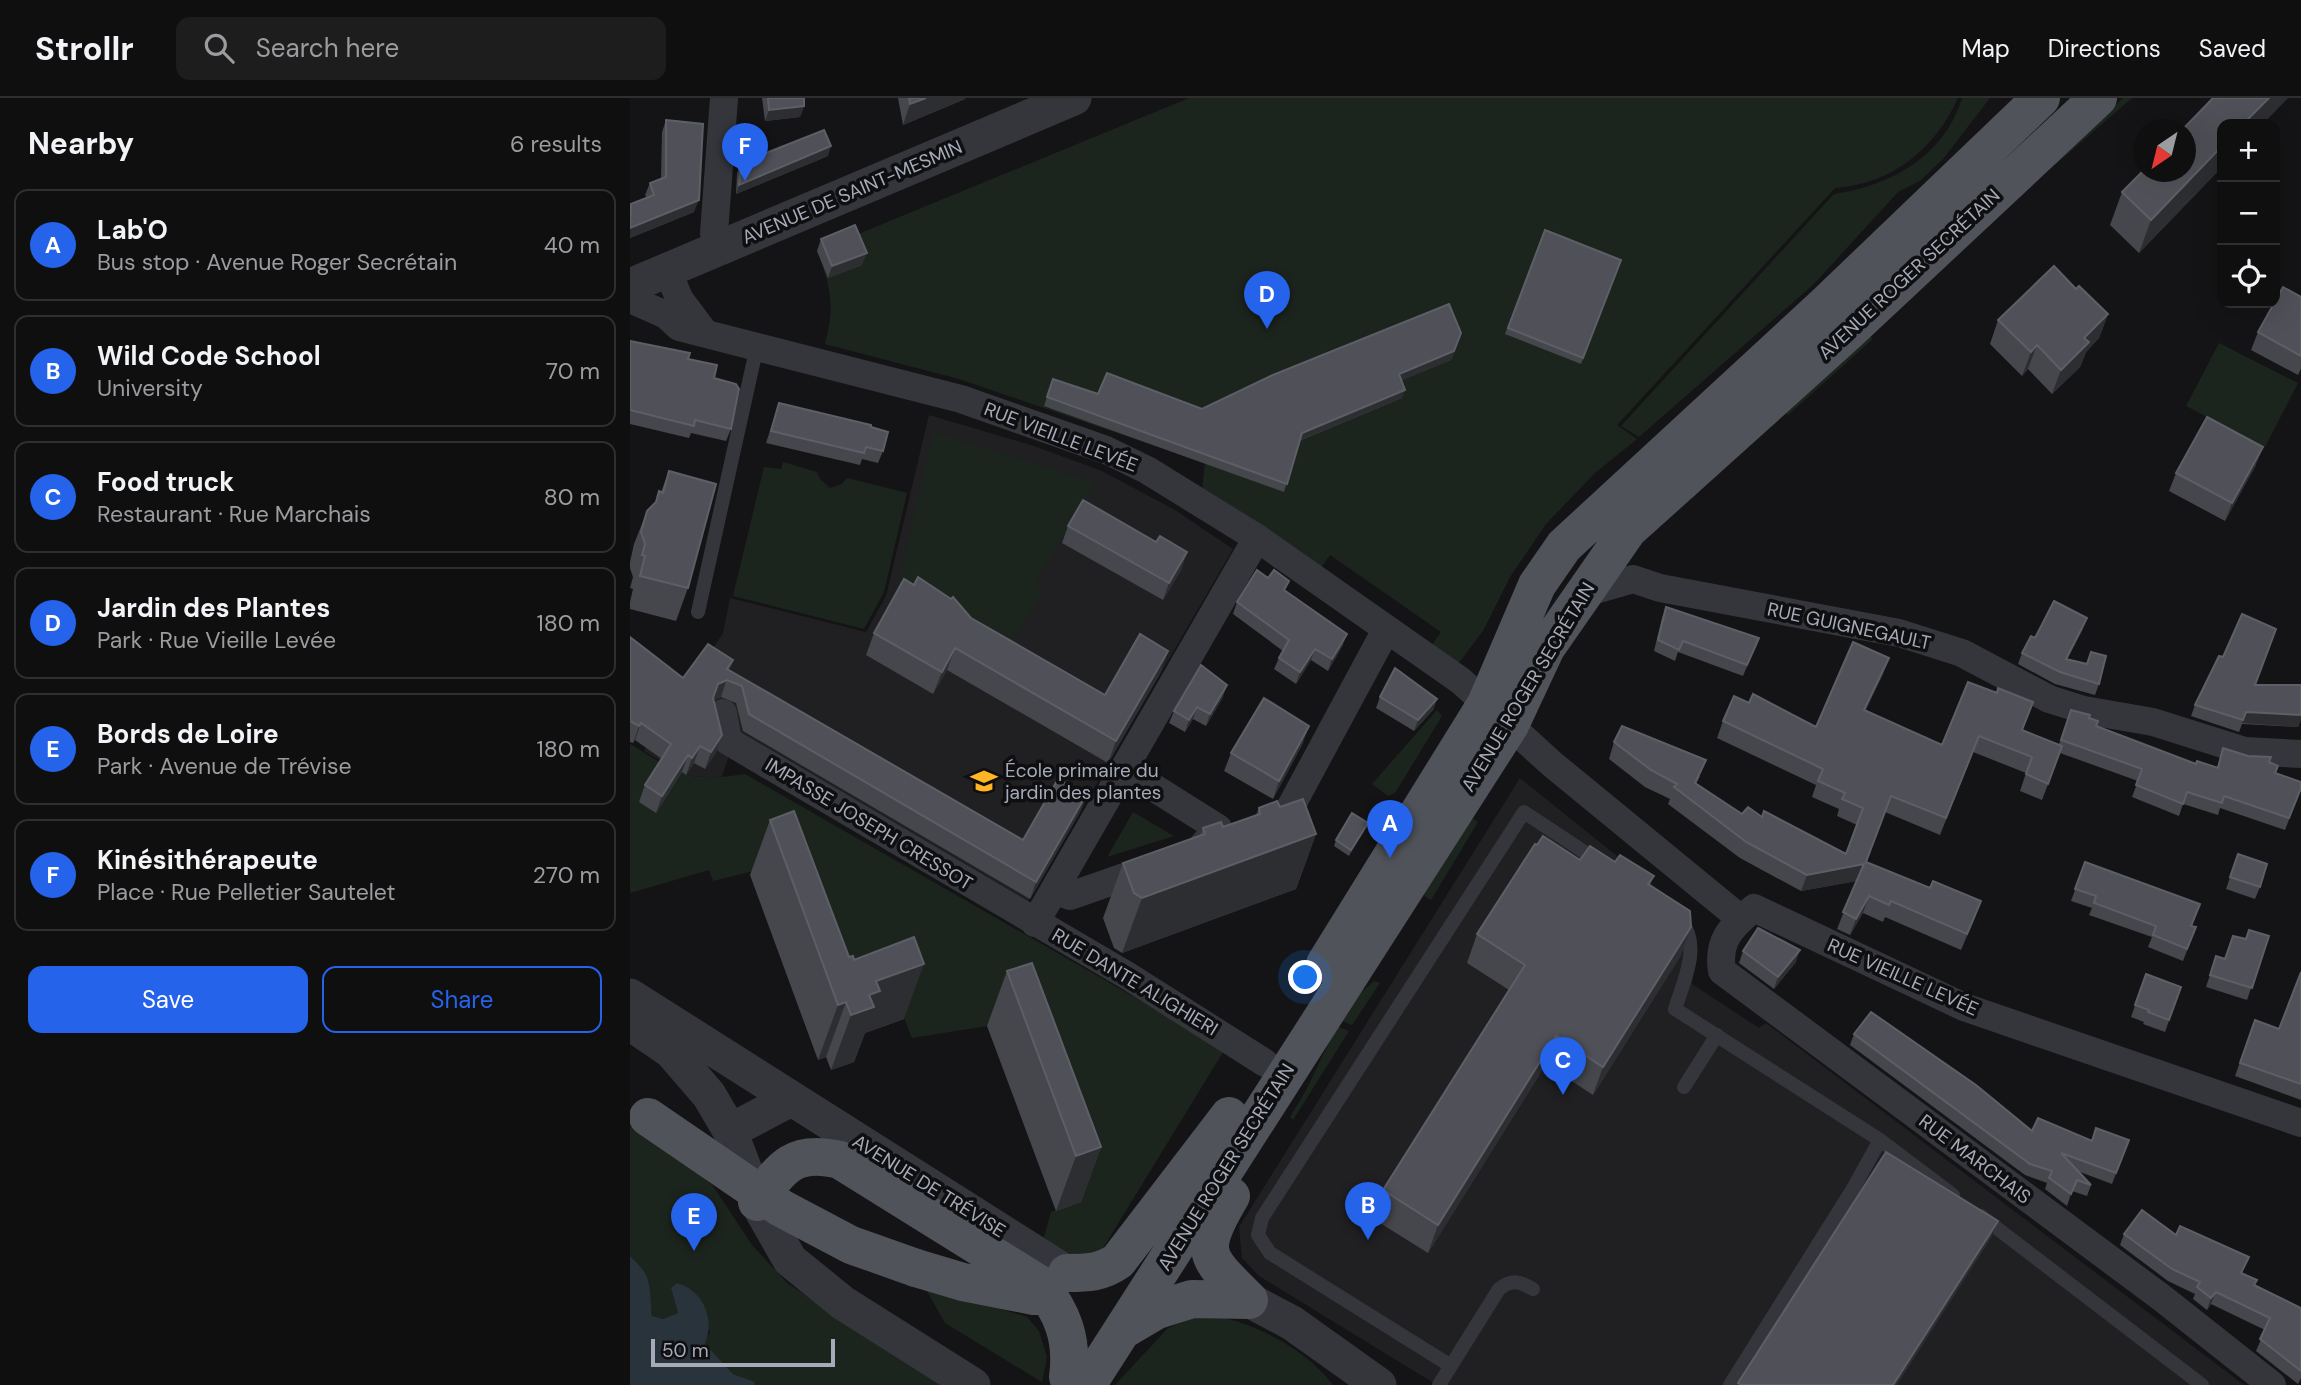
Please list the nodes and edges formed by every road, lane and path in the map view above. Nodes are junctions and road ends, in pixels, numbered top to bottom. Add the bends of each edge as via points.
1 (724, 98) edge
2 (1074, 98) edge
3 (2041, 98) edge
4 (2098, 98) edge
5 (720, 247) junction
6 (667, 270) junction
7 (630, 286) edge
8 (630, 299) edge
9 (706, 335) junction
10 (757, 346) junction
11 (1628, 530) junction
12 (1257, 538) junction
13 (1633, 579) junction
14 (1581, 594) junction
15 (698, 612) dead end
16 (1387, 630) junction
17 (723, 713) dead end
18 (1498, 715) junction
19 (2301, 754) edge
20 (1124, 769) junction
21 (1217, 828) junction
22 (1618, 874) edge
23 (1054, 891) junction
24 (1674, 912) edge
25 (1741, 919) junction
26 (1035, 922) junction
27 (630, 996) edge
28 (630, 1023) edge
29 (1717, 1035) junction
30 (1303, 1046) junction
31 (1265, 1063) junction
32 (1684, 1087) dead end
33 (791, 1099) junction
34 (639, 1108) edge
35 (1229, 1116) junction
36 (2301, 1123) edge
37 (730, 1131) junction
38 (1880, 1140) junction
39 (757, 1202) junction
40 (1057, 1284) junction
41 (1533, 1289) dead end
42 (1249, 1300) junction
43 (1123, 1330) junction
44 (1331, 1353) junction
45 (1451, 1366) junction
46 (1071, 1382) edge
47 (973, 1385) edge
48 (1348, 1385) edge
49 (1379, 1385) edge
50 (1439, 1385) edge
51 (1730, 1385) edge
52 (2202, 1385) edge
53 (2272, 1385) edge

1 - 5 street via 714,233
2 - 5 street, AVENUE DE SAINT-MESMIN
3 - 18 main road, AVENUE ROGER SECRÉTAIN via 1564,547 1538,585
4 - 11 main road, AVENUE ROGER SECRÉTAIN
5 - 6 street, AVENUE DE SAINT-MESMIN
6 - 7 street, AVENUE DE SAINT-MESMIN
6 - 9 street via 680,300
8 - 9 street, RUE VIEILLE LEVÉE via 666,315 679,327
9 - 10 street, RUE VIEILLE LEVÉE
10 - 12 street, RUE VIEILLE LEVÉE via 961,399 1106,450
10 - 15 lane
11 - 13 street
11 - 14 main road, AVENUE ROGER SECRÉTAIN
12 - 16 street, RUE VIEILLE LEVÉE
12 - 20 street, RUE DANTE ALIGHIERI
13 - 14 street
13 - 19 street, RUE GUIGNEGAULT via 1899,633 1962,653 2049,699 2084,710 2153,722 2245,751
14 - 18 main road, AVENUE ROGER SECRÉTAIN
16 - 18 street, RUE VIEILLE LEVÉE via 1461,681
16 - 21 street via 1289,810 1263,828 1231,834
17 - 26 street, IMPASSE JOSEPH CRESSOT via 728,741
18 - 25 street, RUE VIEILLE LEVÉE
18 - 30 main road, AVENUE ROGER SECRÉTAIN
18 - 31 main road, AVENUE ROGER SECRÉTAIN
20 - 21 street
20 - 23 street, RUE DANTE ALIGHIERI
21 - 23 street, RUE DANTE ALIGHIERI via 1203,848 1193,853 1070,896
22 - 45 lane via 1524,811 1262,1218 1258,1235 1270,1253
23 - 26 street, RUE DANTE ALIGHIERI
24 - 29 lane via 1687,927 1693,944 1675,1009
25 - 36 street, RUE VIEILLE LEVÉE via 1754,908 1964,1007
25 - 53 street, RUE MARCHAIS via 1727,934 1719,954 1722,971
26 - 31 street, RUE DANTE ALIGHIERI
27 - 33 street, AVENUE DE TRÉVISE
28 - 37 street via 692,1072
29 - 32 lane
29 - 38 lane
30 - 42 main road via 1266,1136 1216,1220 1209,1243 1213,1264
30 - 43 main road, AVENUE ROGER SECRÉTAIN
31 - 35 main road, AVENUE ROGER SECRÉTAIN
33 - 37 street
33 - 40 street, AVENUE DE TRÉVISE
34 - 40 main road, bridge via 781,1208 851,1245 963,1282 1034,1296
35 - 40 main road via 1118,1261 1106,1270
35 - 46 main road, AVENUE ROGER SECRÉTAIN via 1104,1315
37 - 39 street
38 - 51 lane
38 - 52 lane
39 - 40 main road via 778,1172 794,1160 817,1154 840,1160 1039,1284
39 - 47 street via 790,1260 812,1281
40 - 46 main road via 1070,1342
41 - 45 lane via 1518,1281 1499,1289
42 - 43 main road via 1192,1298 1157,1310
42 - 44 street via 1292,1323
43 - 46 main road, AVENUE ROGER SECRÉTAIN
44 - 48 street
44 - 49 street
45 - 50 lane

